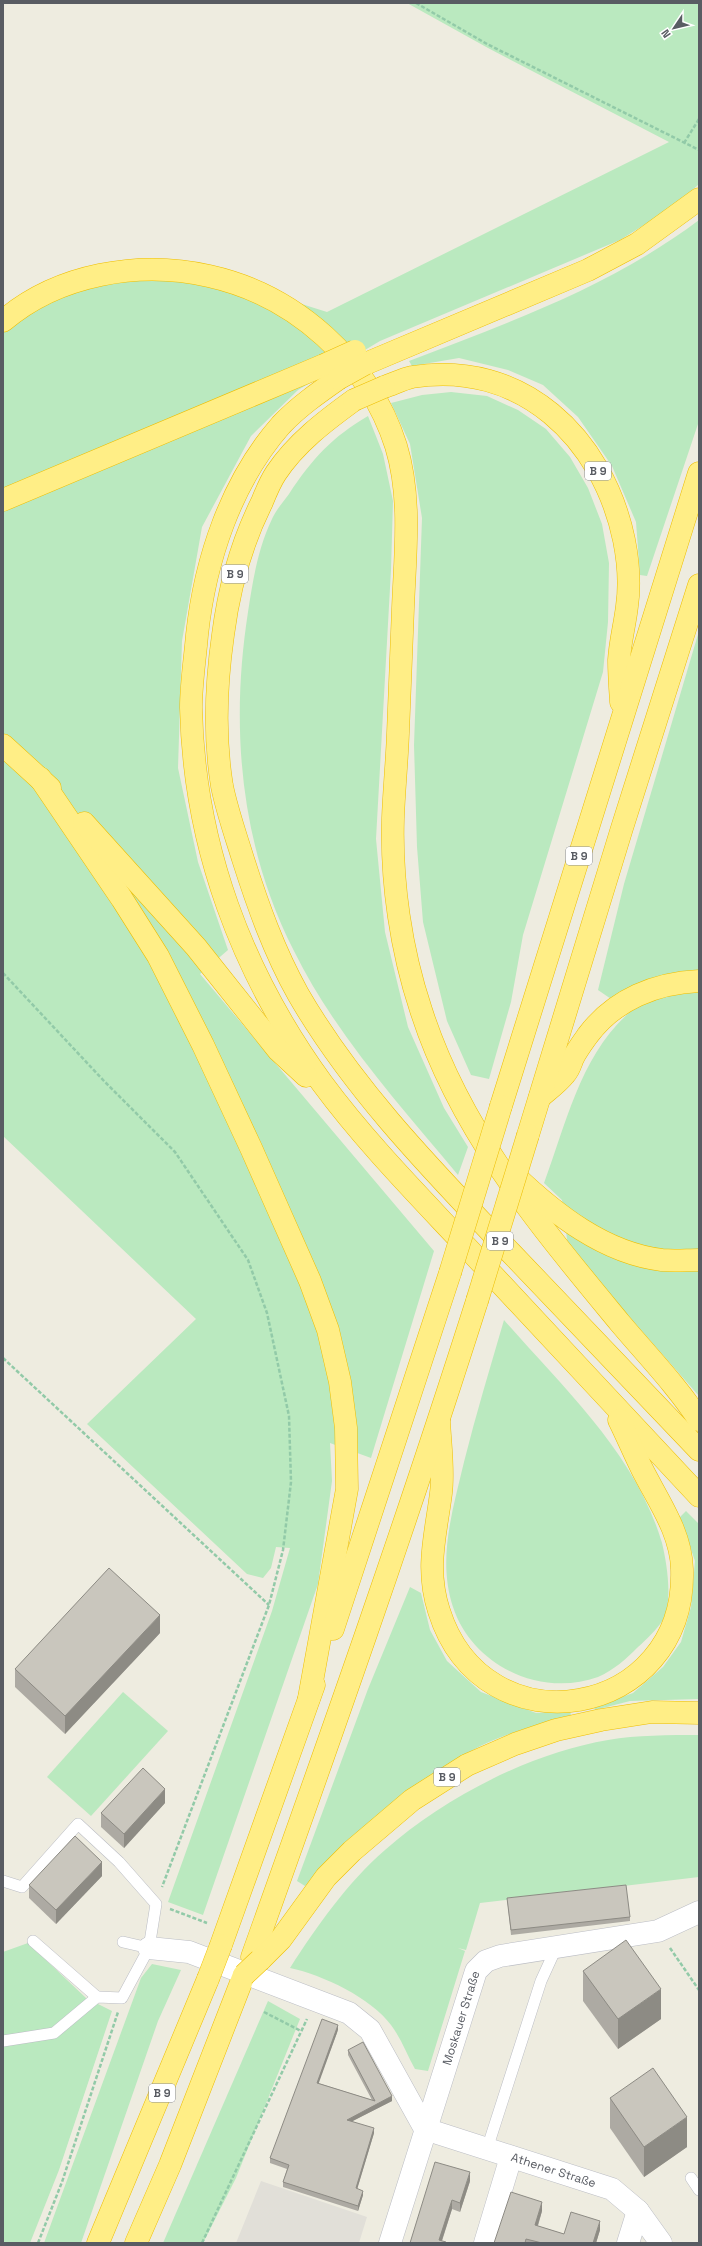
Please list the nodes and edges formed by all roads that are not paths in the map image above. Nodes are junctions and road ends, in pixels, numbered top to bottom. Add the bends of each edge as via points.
1 (699, 199) edge
2 (3, 321) edge
3 (331, 372) junction
4 (699, 473) edge
5 (3, 500) edge
6 (699, 585) edge
7 (622, 717) junction
8 (3, 745) edge
9 (40, 778) junction
10 (699, 981) edge
11 (539, 1098) junction
12 (350, 1119) junction
13 (482, 1144) junction
14 (699, 1260) edge
15 (611, 1403) junction
16 (439, 1420) junction
17 (699, 1420) edge
18 (699, 1450) edge
19 (699, 1496) edge
20 (310, 1698) junction
21 (699, 1713) edge
22 (3, 1881) edge
23 (699, 1912) edge
24 (33, 1941) dead end
25 (123, 1942) dead end
26 (557, 1946) junction
27 (149, 1948) junction
28 (249, 1971) junction
29 (97, 1997) junction
30 (3, 2041) edge
31 (425, 2129) junction
32 (487, 2149) junction
33 (511, 2157) junction
34 (691, 2178) dead end
35 (699, 2190) edge
36 (638, 2211) junction
37 (98, 2243) edge
38 (136, 2243) edge
39 (390, 2243) edge
40 (485, 2243) edge
41 (628, 2243) edge
42 (661, 2243) edge

1 - 3 highway, bridge via 637,244 588,270 425,340 360,357
2 - 13 highway via 44,293 92,277 157,270 224,279 271,298 321,331 352,366 380,408 396,447 406,506 393,821 401,929 412,978 435,1048
3 - 5 highway
3 - 12 highway via 310,398 281,425 248,470 229,509 206,584 199,619 191,704 193,754 205,831 230,915 260,985 323,1084
4 - 7 highway
6 - 11 highway
7 - 18 highway, B 9, bridge via 619,660 627,604 627,570 624,540 617,514 604,480 582,446 561,420 536,401 509,387 479,379 445,375 412,377 354,400 326,420 298,446 275,474 253,520 237,563 226,613 219,663 217,744 223,789 257,905 273,943 298,993 324,1034 364,1088 456,1195
7 - 20 highway, B 9, bridge via 450,1273
8 - 9 highway
9 - 12 highway via 196,947 278,1050
9 - 20 highway via 158,956 254,1155 310,1281 328,1330 340,1382 346,1428 347,1489
10 - 11 highway via 679,982 653,988 628,1000 607,1015 588,1034 566,1074
11 - 16 highway, bridge
12 - 15 highway
13 - 14 highway via 568,1222 599,1240 630,1254 663,1260
13 - 17 highway via 540,1226
15 - 16 highway via 676,1535 682,1567 681,1595 674,1622 662,1648 644,1668 627,1682 592,1696 553,1702 524,1698 500,1688 478,1674 463,1658 448,1635 438,1610 433,1584 432,1548 441,1491
15 - 19 highway
16 - 28 highway
20 - 37 highway, B 9, bridge via 208,1979
21 - 28 highway, B 9 via 652,1712 556,1730 515,1744 468,1765 412,1800 352,1851 326,1877 281,1939
22 - 27 lane via 22,1887 78,1824 120,1862 156,1904
23 - 26 street, Moskauer Straße via 658,1931
24 - 29 lane
25 - 27 lane
26 - 31 street, Moskauer Straße via 500,1956 486,1961 476,1971
26 - 32 lane via 541,1981
27 - 29 lane via 122,1998
27 - 31 street via 189,1952 349,2013 370,2030
28 - 38 highway, B 9
29 - 30 lane via 54,2033
31 - 32 street, Athener Straße
31 - 39 street, Moskauer Straße
32 - 33 street, Athener Straße
33 - 36 street, Athener Straße via 612,2189
33 - 40 street
34 - 35 lane
36 - 41 street
36 - 42 street, Athener Straße

